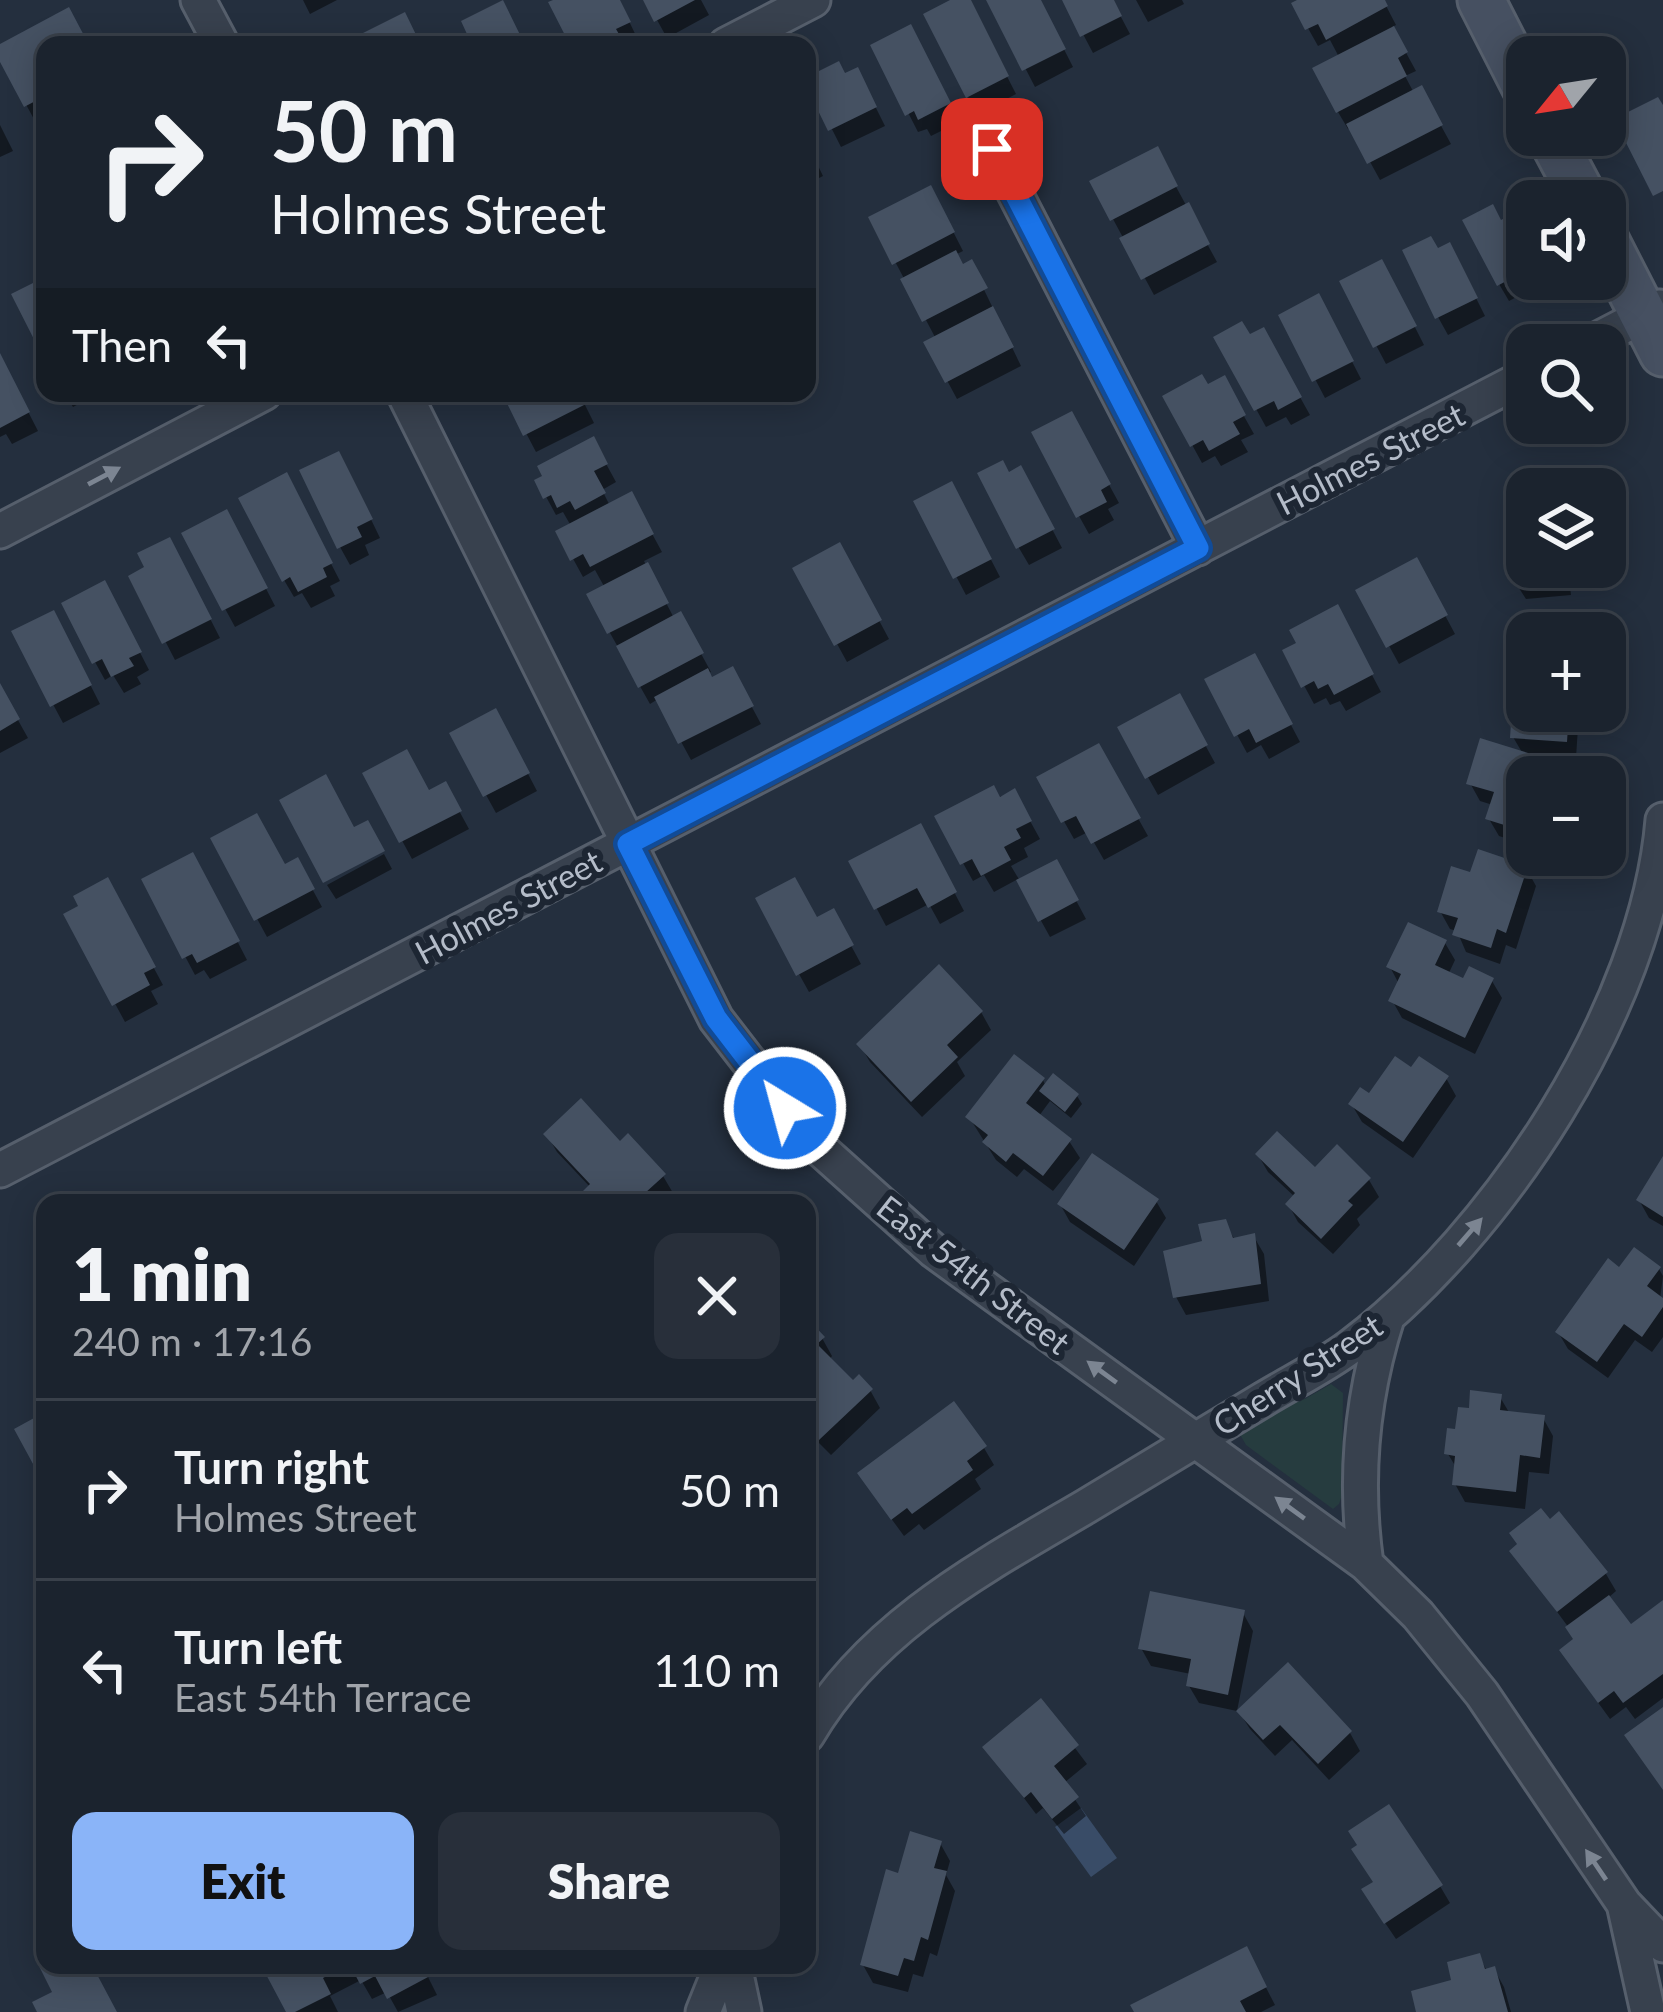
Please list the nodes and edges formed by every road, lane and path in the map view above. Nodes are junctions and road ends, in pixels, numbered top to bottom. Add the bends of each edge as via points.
1 (198, 0) edge
2 (813, 0) edge
3 (1480, 0) edge
4 (217, 36) edge
5 (743, 36) edge
6 (1506, 50) edge
7 (992, 149) dead end
8 (1626, 275) edge
9 (1656, 324) edge
10 (1626, 333) edge
11 (1506, 387) edge
12 (247, 402) edge
13 (408, 402) edge
14 (0, 531) edge
15 (1198, 548) junction
16 (1663, 820) edge
17 (628, 844) junction
18 (0, 1170) edge
19 (1388, 1315) junction
20 (1197, 1440) junction
21 (1366, 1564) junction
22 (816, 1723) edge
23 (1624, 1904) junction
24 (1663, 1945) edge
25 (718, 1974) edge
26 (736, 1974) edge
27 (703, 2012) edge
28 (744, 2012) edge
29 (1648, 2012) edge

1 - 4 street
2 - 5 street
3 - 6 main road
7 - 15 street
8 - 9 main road
9 - 10 street
11 - 15 street, Holmes Street
14 -> 12 street
13 - 17 street, East 54th Street
15 - 17 street, Holmes Street
19 -> 16 street, Cherry Street via 1503,1195 1594,1047 1632,954
17 - 18 street, Holmes Street
20 -> 17 street, East 54th Street via 934,1251 808,1138 716,1018
19 - 20 street, Cherry Street
19 - 21 street via 1360,1427
21 -> 20 street, East 54th Street
20 - 22 street, Cherry Street via 950,1587 862,1660
23 -> 21 street, East 54th Street via 1482,1694
23 - 24 street, East 54th Street
23 - 29 street, East 54th Street
25 - 27 street
26 - 28 street

